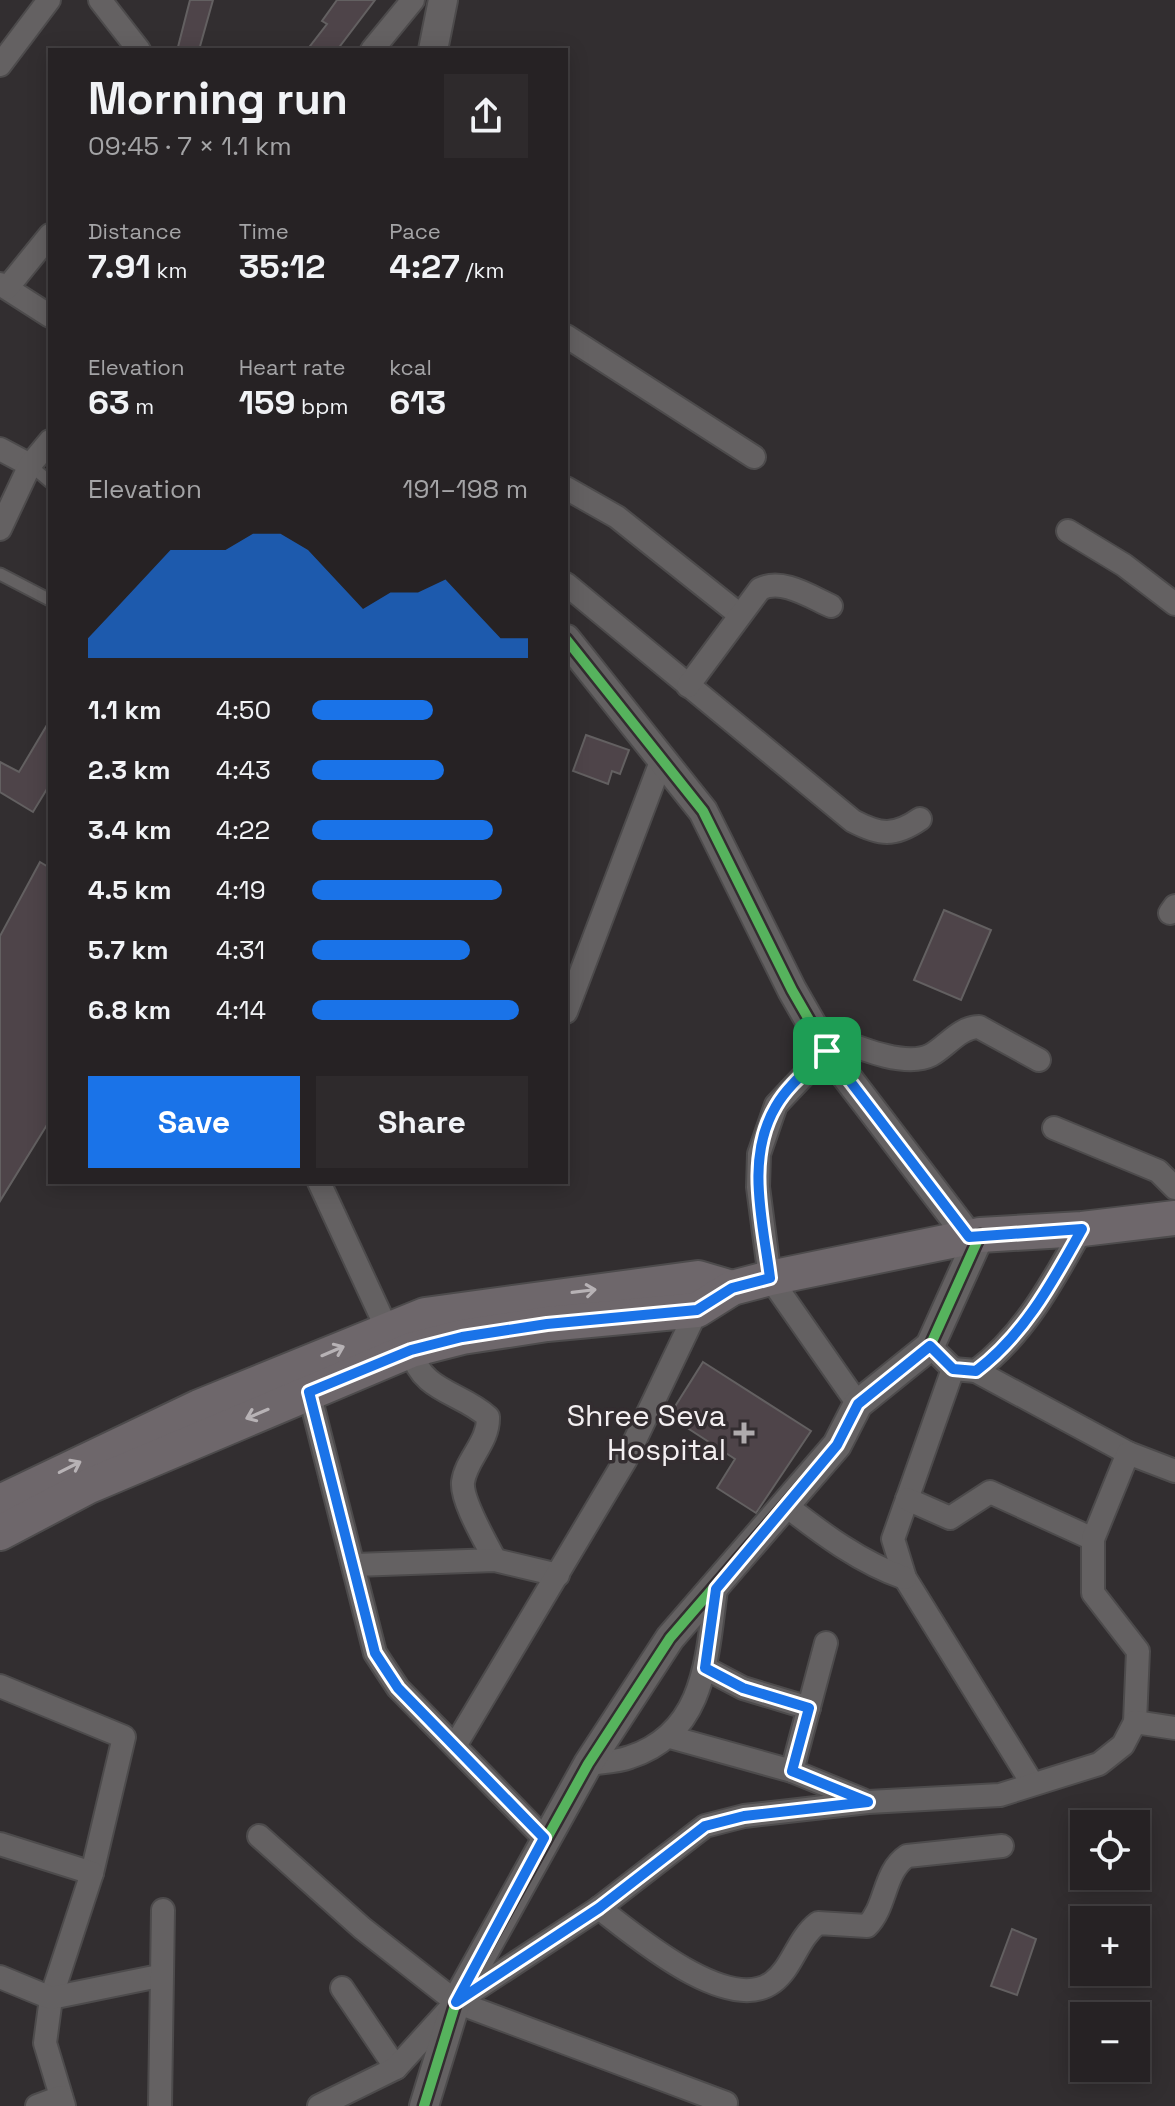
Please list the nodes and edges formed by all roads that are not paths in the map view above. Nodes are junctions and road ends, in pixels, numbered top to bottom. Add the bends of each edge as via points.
1 (49, 0) edge
2 (100, 0) edge
3 (413, 0) edge
4 (443, 0) edge
5 (137, 48) edge
6 (374, 48) edge
7 (433, 48) edge
8 (0, 65) edge
9 (48, 237) edge
10 (4, 286) edge
11 (48, 315) edge
12 (568, 337) edge
13 (48, 443) edge
14 (0, 449) edge
15 (754, 457) dead end
16 (30, 465) junction
17 (48, 480) edge
18 (568, 489) edge
19 (0, 529) edge
20 (1068, 531) dead end
21 (0, 574) edge
22 (568, 586) edge
23 (48, 599) edge
24 (1175, 604) edge
25 (831, 606) dead end
26 (740, 615) junction
27 (568, 642) edge
28 (688, 686) junction
29 (662, 759) junction
30 (920, 819) dead end
31 (568, 1007) edge
32 (821, 1041) junction
33 (1039, 1060) dead end
34 (1054, 1128) dead end
35 (320, 1184) edge
36 (1175, 1188) edge
37 (1175, 1218) edge
38 (1082, 1229) junction
39 (975, 1236) junction
40 (770, 1278) junction
41 (698, 1294) junction
42 (399, 1339) junction
43 (930, 1346) junction
44 (953, 1369) junction
45 (976, 1371) junction
46 (309, 1392) junction
47 (858, 1404) junction
48 (1128, 1453) junction
49 (1175, 1471) edge
50 (907, 1499) junction
51 (0, 1502) edge
52 (784, 1504) junction
53 (0, 1533) edge
54 (1093, 1539) junction
55 (495, 1560) junction
56 (355, 1565) junction
57 (558, 1575) junction
58 (905, 1578) junction
59 (716, 1589) junction
60 (826, 1643) dead end
61 (705, 1668) junction
62 (0, 1686) edge
63 (809, 1708) junction
64 (1135, 1722) junction
65 (1175, 1728) edge
66 (670, 1737) junction
67 (456, 1744) junction
68 (588, 1764) junction
69 (792, 1771) junction
70 (1032, 1783) junction
71 (868, 1802) junction
72 (259, 1836) dead end
73 (544, 1838) junction
74 (0, 1844) edge
75 (1002, 1846) dead end
76 (92, 1873) junction
77 (599, 1908) junction
78 (163, 1910) dead end
79 (159, 1976) junction
80 (0, 1977) edge
81 (342, 1988) dead end
82 (51, 1998) junction
83 (456, 2002) junction
84 (396, 2068) junction
85 (63, 2102) edge
86 (37, 2106) edge
87 (160, 2106) edge
88 (319, 2106) edge
89 (424, 2106) edge
90 (723, 2106) edge

1 - 8 street
2 - 5 street
3 - 6 street
4 - 7 street
9 - 10 street
10 - 11 street
12 - 15 street
13 - 16 street
14 - 16 street
16 - 17 lane
16 - 19 street
18 - 26 street via 617,517
20 - 24 street
21 - 23 lane
22 - 28 street
25 - 26 street via 771,584 760,589
26 - 28 street
27 - 29 street
28 - 30 street via 853,821 890,835
29 - 31 street
29 - 32 street via 703,811
32 - 33 street via 913,1059 979,1027
32 - 39 street
32 - 40 street via 776,1105 759,1154
34 - 36 street via 1158,1171
35 - 42 street
37 - 38 main road
38 - 39 main road
38 - 45 street via 1022,1327
39 - 40 main road
39 - 43 street
40 - 41 main road
40 - 47 street
41 - 42 main road via 465,1308 425,1315
41 - 57 street via 626,1459
42 - 46 main road
51 -> 42 main road via 199,1407
42 - 55 street via 424,1377 488,1417 489,1427 463,1482 464,1495
43 - 44 street
43 - 47 street
44 - 45 street
44 - 50 street
45 - 48 street
46 -> 53 main road via 89,1486
46 - 56 street
47 - 52 street via 837,1445
48 - 49 street
48 - 54 street
50 - 54 street via 950,1518 990,1492
50 - 58 street via 893,1539
52 - 58 street via 884,1571
52 - 59 street
54 - 64 street via 1093,1593 1138,1651
55 - 56 street
55 - 57 street
56 - 67 street via 375,1653 398,1688
57 - 67 street
58 - 70 street
59 - 61 street
59 - 68 street via 670,1638
60 - 63 street
61 - 63 street via 743,1688
61 - 66 street via 689,1711
62 - 76 street via 124,1737
63 - 69 street
64 - 65 street
64 - 70 street via 1123,1745 1099,1764
66 - 68 street via 630,1757
66 - 69 street
67 - 73 street
68 - 73 street
69 - 71 street
70 - 71 street via 1000,1795
71 - 77 street via 744,1816 705,1826
72 - 83 street
73 - 83 street
74 - 76 street
75 - 77 street via 907,1856 893,1871 867,1926 818,1923 807,1931 783,1973 770,1985 752,1989 699,1978
76 - 82 street
77 - 83 street
78 - 79 street
79 - 82 street
79 - 87 street
80 - 82 street
81 - 84 street
82 - 85 street via 45,2043
83 - 84 street
83 - 89 street
83 - 90 street via 726,2103
84 - 88 street
85 - 86 street

